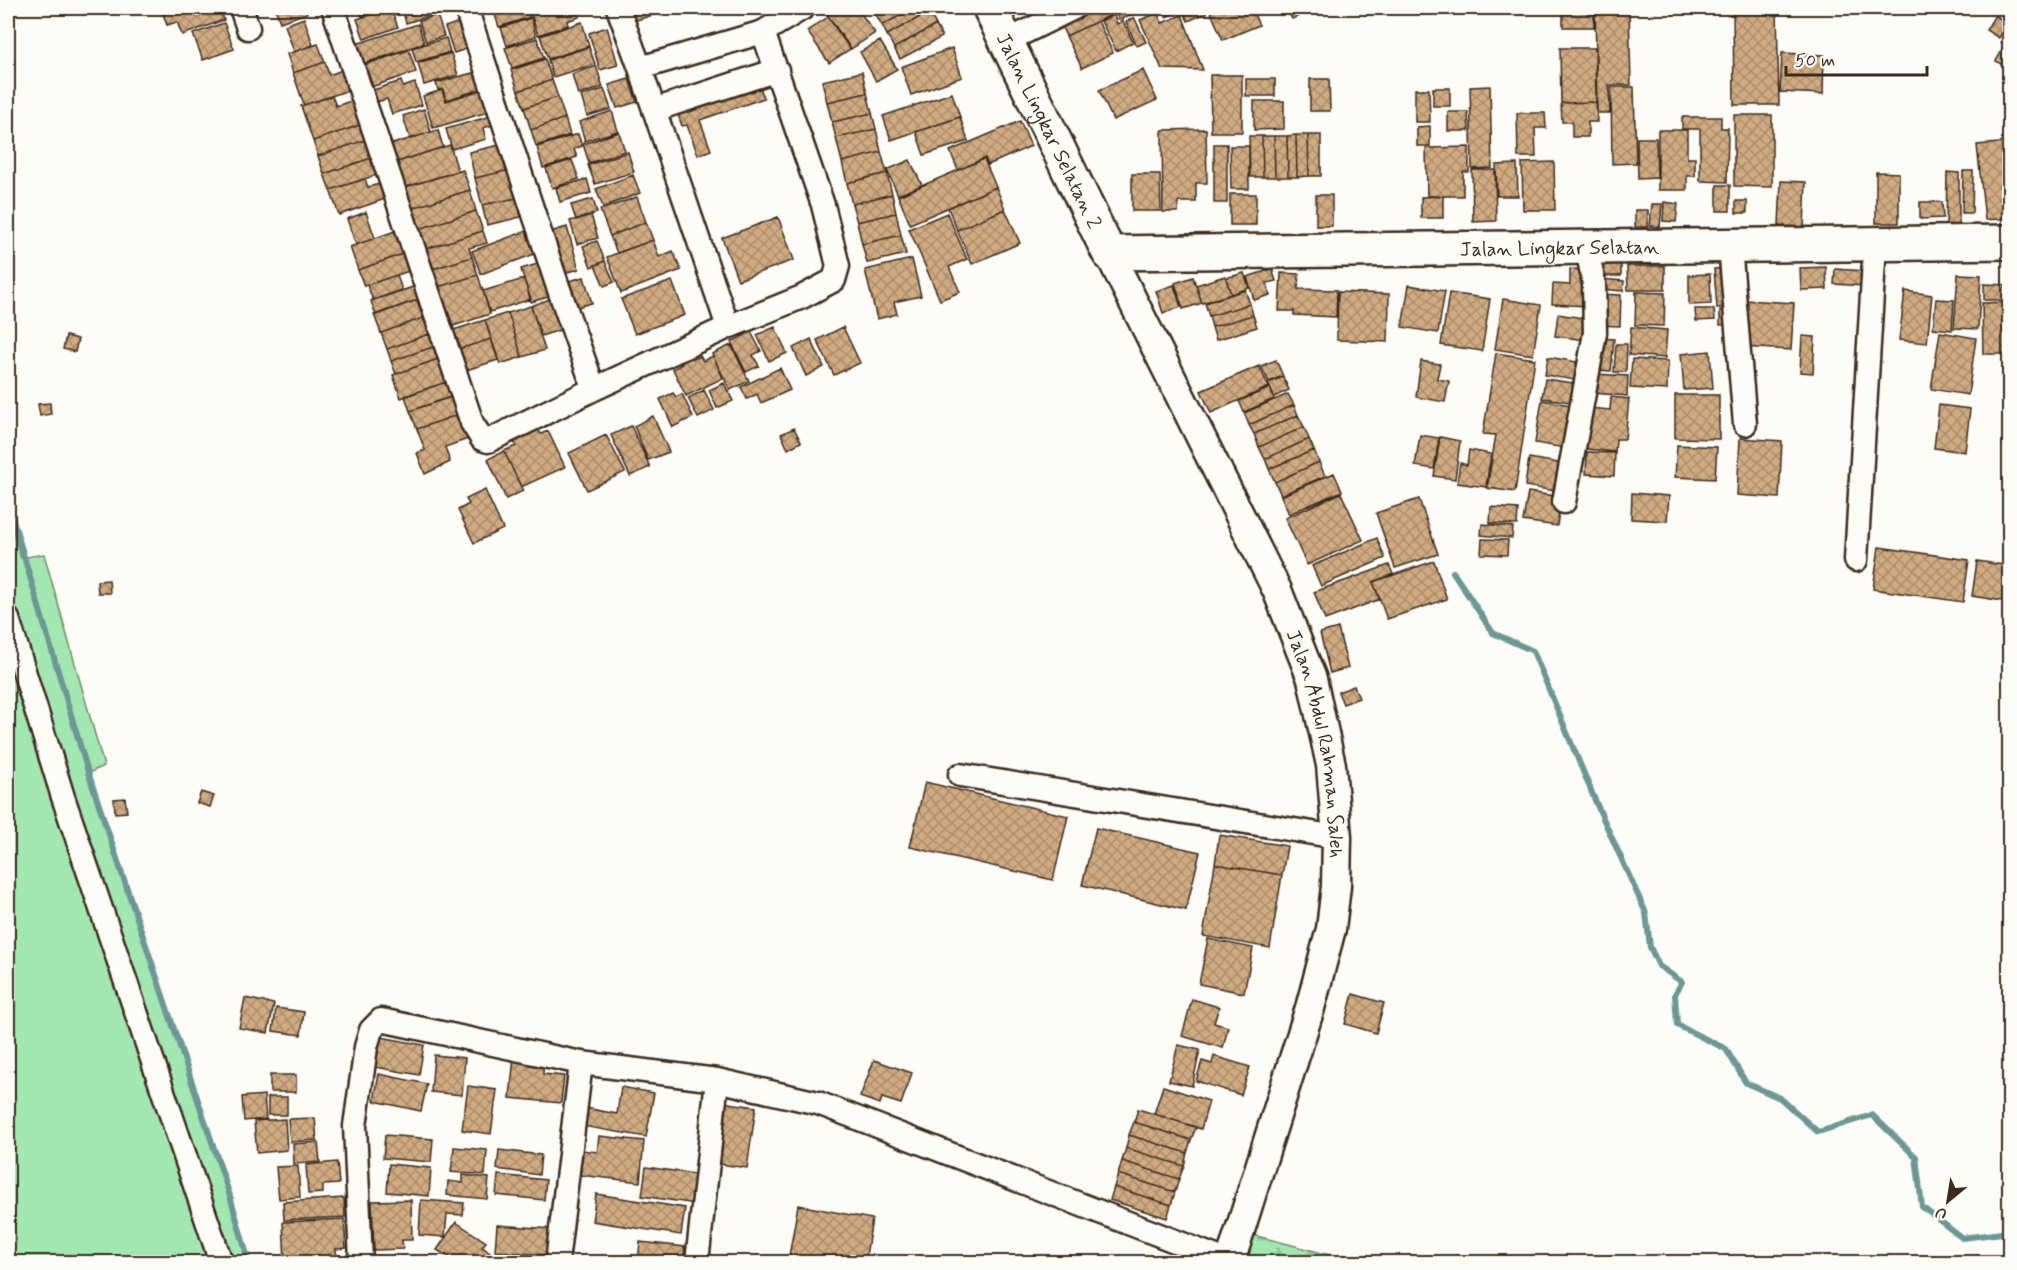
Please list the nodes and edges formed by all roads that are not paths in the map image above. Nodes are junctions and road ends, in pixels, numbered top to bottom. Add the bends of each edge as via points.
1 (333, 8) edge
2 (466, 8) edge
3 (618, 8) edge
4 (803, 8) edge
5 (990, 8) edge
6 (1074, 8) edge
7 (763, 32) junction
8 (1007, 41) junction
9 (640, 68) junction
10 (777, 70) junction
11 (654, 110) junction
12 (2010, 242) edge
13 (1875, 244) junction
14 (1730, 246) junction
15 (1587, 249) junction
16 (1109, 253) junction
17 (728, 327) junction
18 (594, 388) junction
19 (1745, 424) dead end
20 (1564, 502) dead end
21 (1856, 560) dead end
22 (8, 619) edge
23 (960, 775) dead end
24 (1336, 837) junction
25 (581, 1063) junction
26 (717, 1080) junction
27 (221, 1263) edge
28 (361, 1263) edge
29 (557, 1263) edge
30 (697, 1263) edge
31 (1230, 1263) edge

1 - 18 street via 476,432 488,441
2 - 18 street
3 - 9 street
4 - 7 street
5 - 8 highway, Jalan Lingkar Selatan 2
6 - 8 street
7 - 9 street
7 - 10 street
8 - 16 highway, Jalan Lingkar Selatan 2
9 - 11 street
10 - 11 street
10 - 17 street via 823,205 837,275 802,297
11 - 17 street
12 - 13 highway, Jalan Lingkar Selatan
13 - 14 highway, Jalan Lingkar Selatan
13 - 21 street
14 - 15 highway, Jalan Lingkar Selatan
14 - 19 street
15 - 16 highway, Jalan Lingkar Selatan
15 - 20 street via 1594,284 1595,333
16 - 24 main road, Jalan Abdul Rahman Saleh via 1278,590 1312,679 1331,765
17 - 18 street
22 - 27 street via 66,808
23 - 24 street
24 - 31 main road, Jalan Abdul Rahman Saleh via 1336,886 1330,929 1310,1008
25 - 26 street
25 - 28 street via 378,1022 366,1047 355,1126
25 - 29 street
26 - 30 street
26 - 31 street via 818,1103

